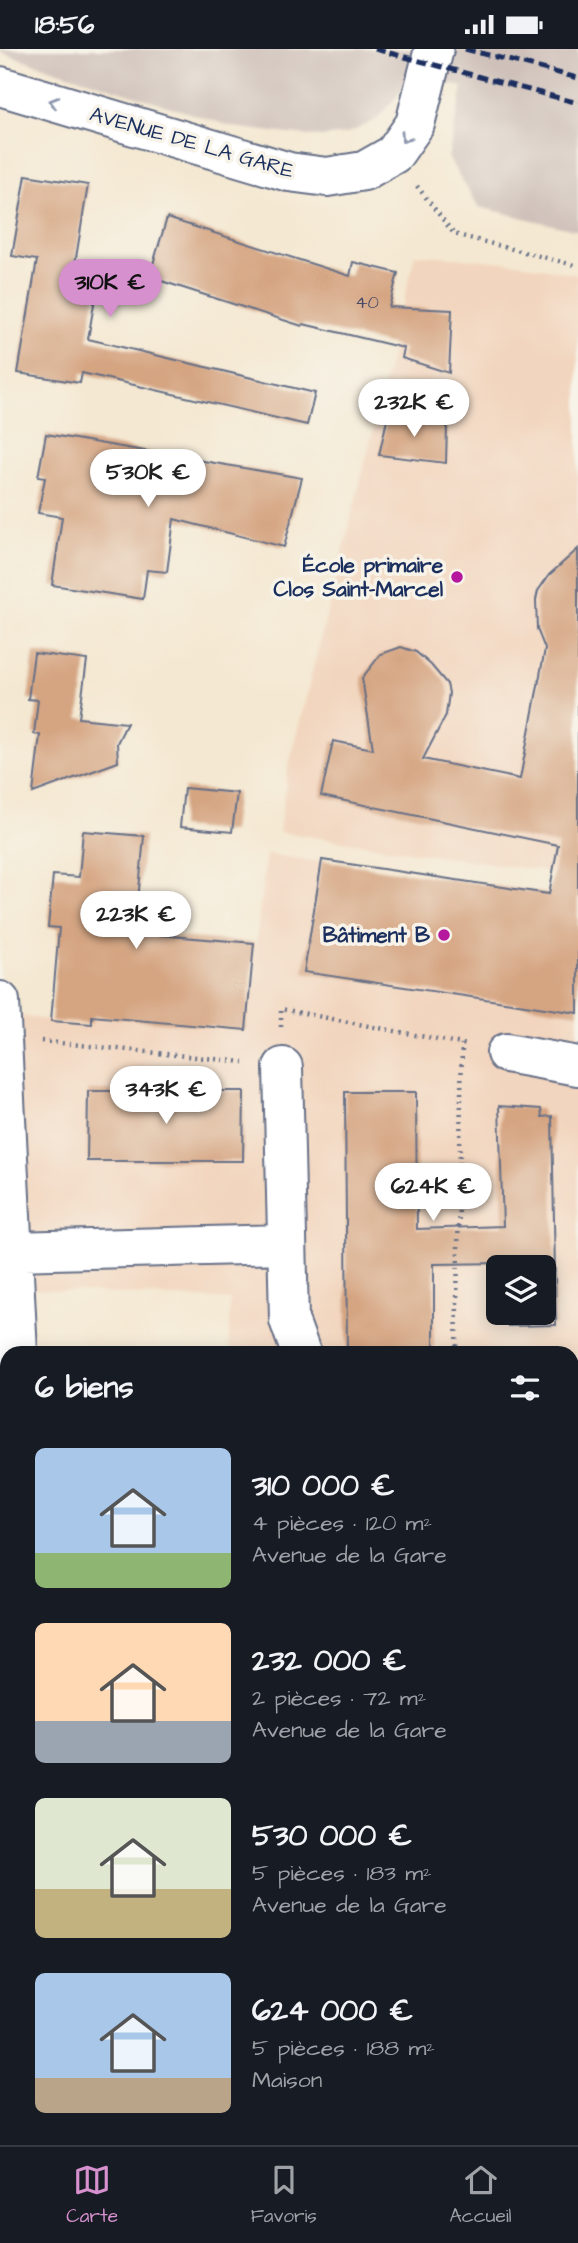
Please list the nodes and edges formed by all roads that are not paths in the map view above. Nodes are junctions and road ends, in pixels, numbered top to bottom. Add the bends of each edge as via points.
1 (433, 49) edge
2 (0, 86) edge
3 (1, 1019) edge
4 (506, 1053) road end
5 (578, 1066) edge
6 (283, 1067) dead end
7 (4, 1157) edge
8 (288, 1244) junction
9 (13, 1251) junction
10 (18, 1346) edge
11 (298, 1346) edge

1 -> 2 street, AVENUE DE LA GARE via 415,124 394,154 364,171 327,177 289,172
3 - 7 street
4 - 5 street
6 - 8 street
7 - 9 street
8 - 9 street
8 - 11 street via 289,1320
9 - 10 street

